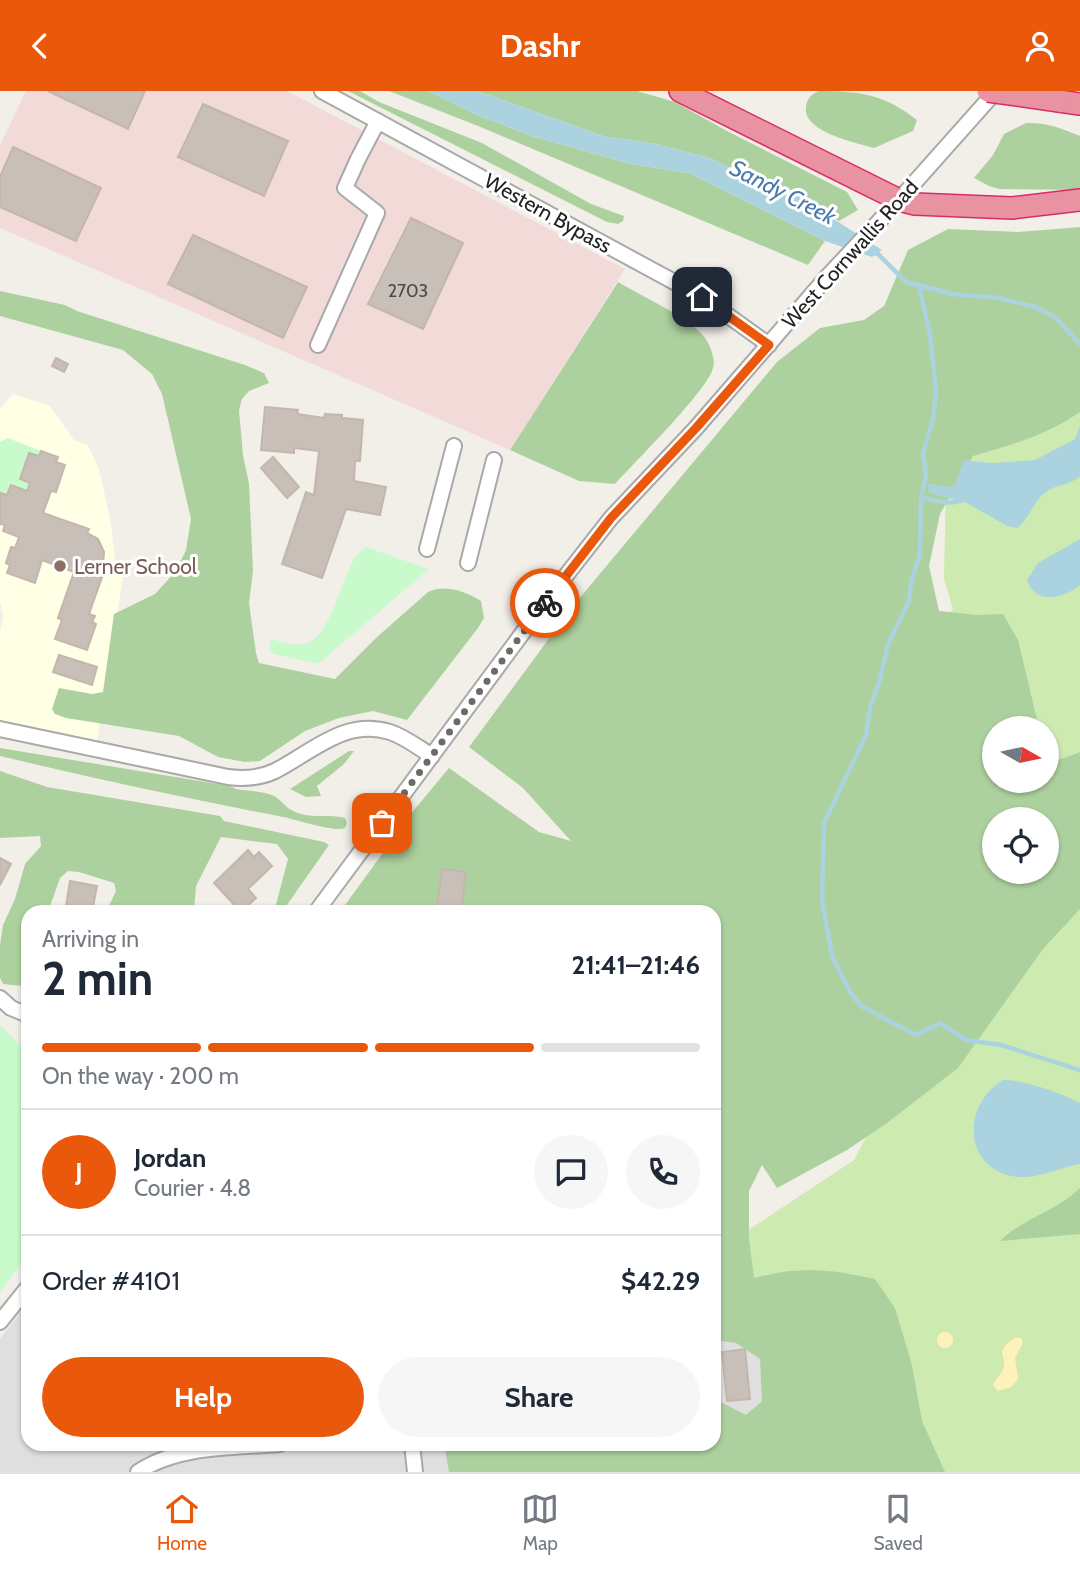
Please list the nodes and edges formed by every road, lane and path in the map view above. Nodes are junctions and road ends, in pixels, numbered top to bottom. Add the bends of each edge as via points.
1 (322, 91) edge
2 (680, 91) edge
3 (988, 91) edge
4 (996, 91) edge
5 (1070, 103) edge
6 (378, 121) junction
7 (899, 200) junction
8 (1080, 200) edge
9 (318, 345) dead end
10 (769, 345) junction
11 (454, 446) dead end
12 (494, 460) dead end
13 (427, 549) dead end
14 (468, 563) dead end
15 (0, 729) edge
16 (432, 756) junction
17 (321, 905) edge
18 (0, 998) edge
19 (21, 1012) edge
20 (21, 1296) edge
21 (0, 1322) edge
22 (218, 1451) edge
23 (413, 1451) edge
24 (138, 1472) edge
25 (415, 1472) edge

1 - 6 street, Western Bypass
2 - 7 highway
3 - 5 highway, bridge
4 - 7 street, West Cornwallis Road
6 - 9 street via 345,188 377,213
6 - 10 street, Western Bypass via 702,297
7 - 8 highway via 1012,208
7 - 10 street, West Cornwallis Road
10 - 16 street, West Cornwallis Road via 611,518
11 - 13 street
12 - 14 street
15 - 16 street via 246,779 274,771 349,731 391,733
16 - 17 street, West Cornwallis Road
18 - 19 street
20 - 21 street
22 - 24 street via 154,1461
23 - 25 street

